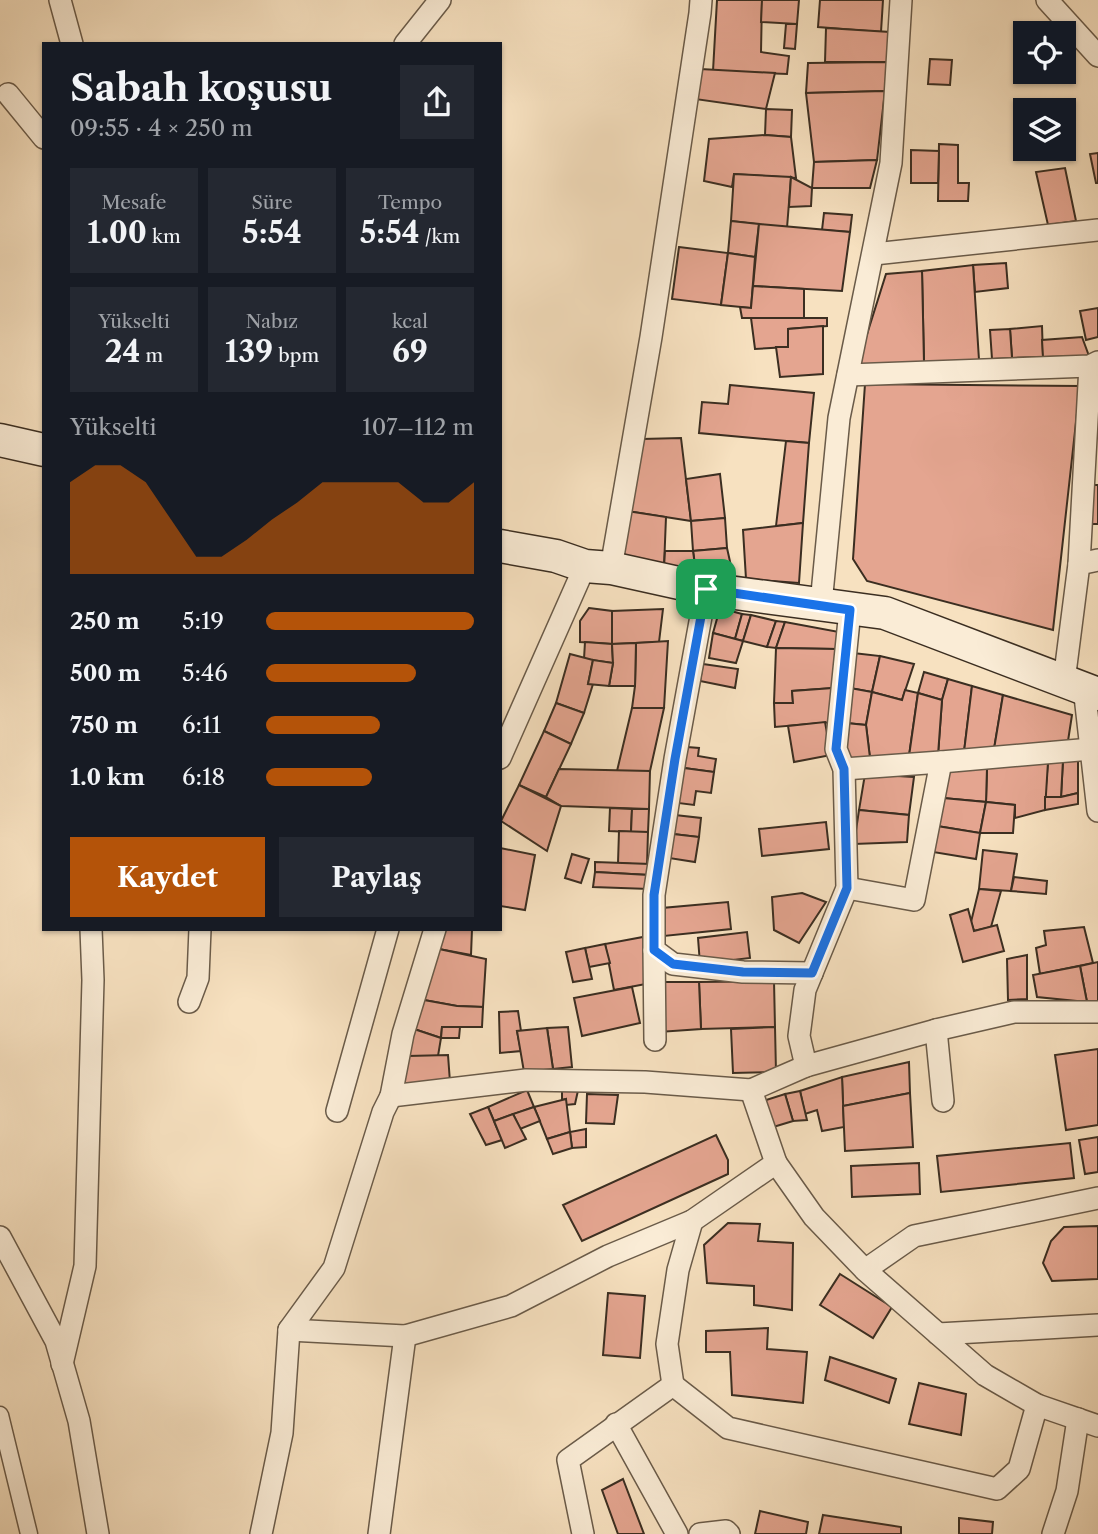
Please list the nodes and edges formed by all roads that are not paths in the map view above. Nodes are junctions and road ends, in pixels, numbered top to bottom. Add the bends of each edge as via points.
1 (60, 0) edge
2 (440, 0) edge
3 (701, 0) edge
4 (901, 0) edge
5 (1047, 0) edge
6 (71, 42) edge
7 (407, 42) edge
8 (1098, 55) edge
9 (3, 91) edge
10 (42, 136) edge
11 (1098, 230) edge
12 (874, 254) junction
13 (1094, 364) edge
14 (848, 374) junction
15 (0, 440) edge
16 (42, 450) edge
17 (502, 547) edge
18 (1089, 562) edge
19 (598, 567) junction
20 (706, 589) junction
21 (836, 607) junction
22 (1082, 687) edge
23 (1091, 749) junction
24 (502, 754) edge
25 (941, 762) junction
26 (844, 769) junction
27 (1098, 811) edge
28 (847, 888) junction
29 (90, 931) edge
30 (200, 931) edge
31 (387, 931) edge
32 (434, 931) edge
33 (654, 950) junction
34 (812, 973) junction
35 (189, 1002) dead end
36 (1098, 1012) edge
37 (936, 1030) junction
38 (655, 1040) dead end
39 (806, 1066) junction
40 (751, 1090) junction
41 (391, 1096) junction
42 (943, 1101) dead end
43 (337, 1111) dead end
44 (776, 1163) junction
45 (1098, 1198) edge
46 (692, 1221) junction
47 (0, 1237) edge
48 (865, 1270) junction
49 (1098, 1325) edge
50 (289, 1330) junction
51 (938, 1334) junction
52 (405, 1336) junction
53 (62, 1364) junction
54 (673, 1385) junction
55 (1037, 1405) junction
56 (0, 1415) edge
57 (1088, 1422) edge
58 (617, 1424) junction
59 (29, 1534) edge
60 (98, 1534) edge
61 (261, 1534) edge
62 (379, 1534) edge
63 (583, 1534) edge
64 (677, 1534) edge
65 (700, 1534) edge
66 (729, 1534) edge
67 (1054, 1534) edge

1 - 6 street
2 - 7 street
3 - 19 street via 651,337
4 - 12 street via 891,163
5 - 8 street
9 - 10 street
11 - 12 street
12 - 14 street
13 - 14 street
13 - 18 street
14 - 21 street via 839,418
15 - 16 main road
17 - 19 main road
18 - 22 street
19 - 20 main road
19 - 24 street
20 - 21 main road
20 - 33 street via 654,895
21 - 22 main road via 885,613
21 - 26 street via 836,749
22 - 23 street
23 - 25 street
23 - 27 street
25 - 26 street
25 - 28 street via 914,900
26 - 28 street
28 - 34 street
29 - 53 street via 93,980 85,1266
30 - 35 street via 198,978
31 - 43 street
32 - 41 street via 403,1034
33 - 34 street via 673,964
33 - 38 street
34 - 39 street via 799,1036
36 - 37 street via 1014,1012
37 - 39 street
37 - 42 street
39 - 40 street
40 - 41 street via 526,1080
40 - 44 street
41 - 50 street via 334,1268
44 - 46 street
44 - 48 street via 814,1217
45 - 48 street via 914,1236
46 - 52 street via 608,1256 512,1306
46 - 54 street via 678,1270 667,1345
47 - 53 street via 56,1341
48 - 51 street
49 - 51 street
50 - 52 street
50 - 61 street via 282,1433
51 - 55 street via 985,1375
52 - 62 street
53 - 60 street via 79,1421
54 - 55 street via 728,1428 997,1489 1019,1469
54 - 58 street
55 - 57 street
56 - 59 street
57 - 67 street
58 - 63 street via 568,1460
58 - 64 street
65 - 66 street

